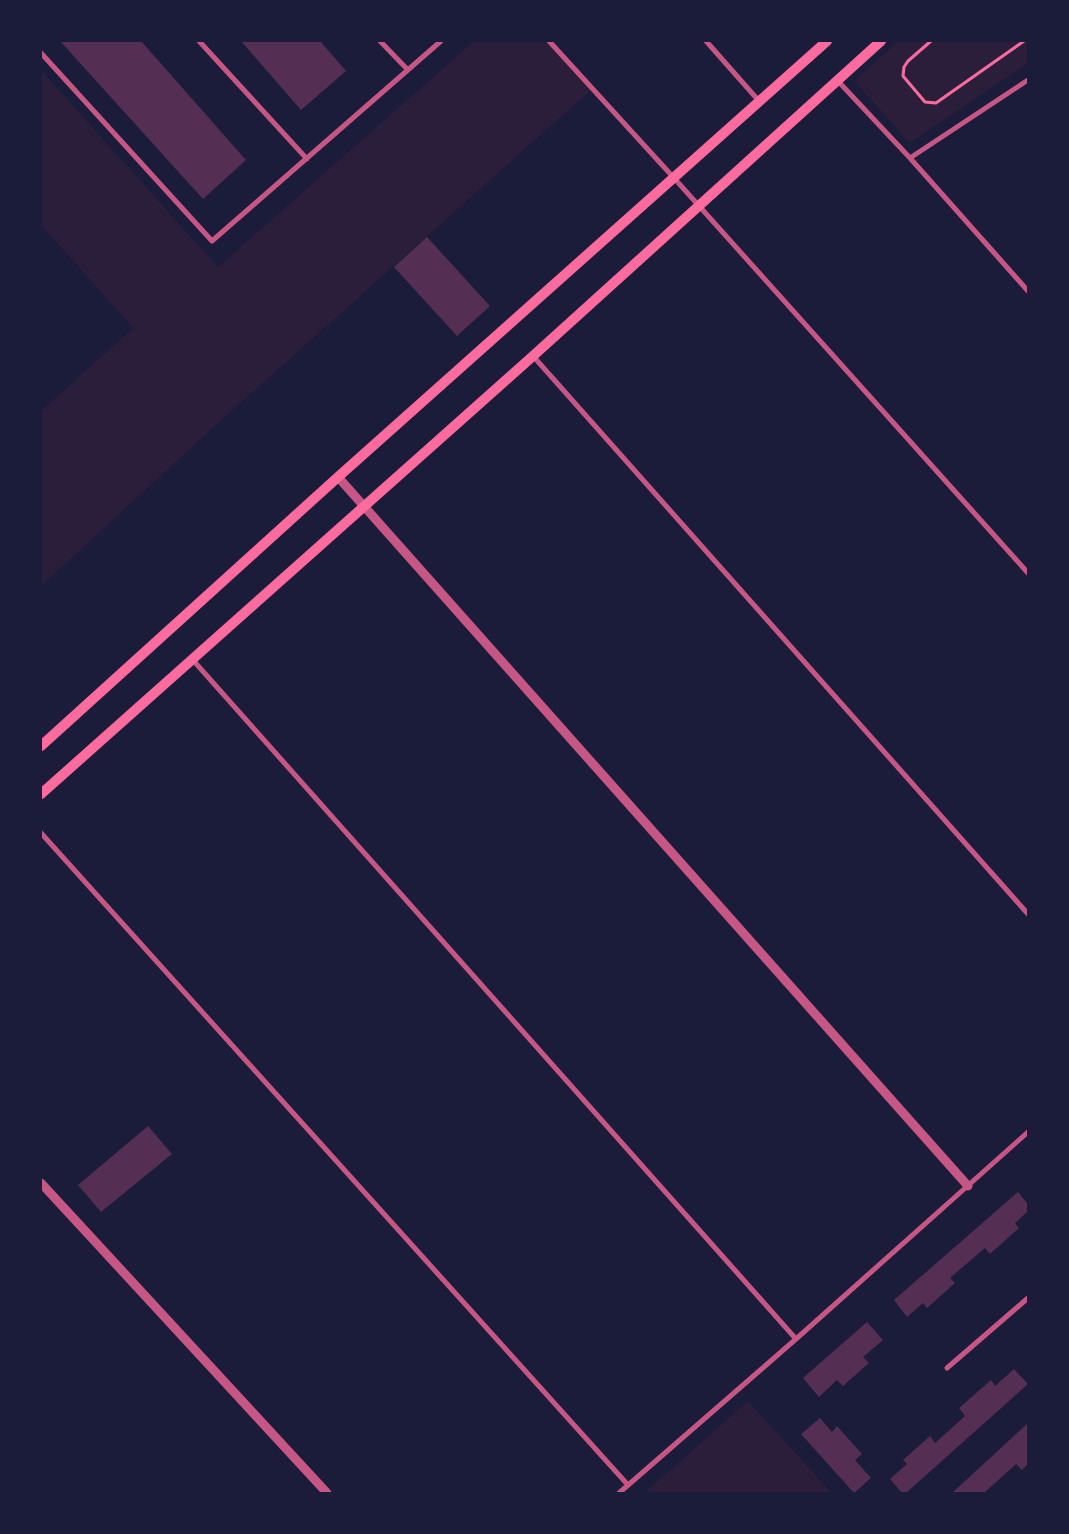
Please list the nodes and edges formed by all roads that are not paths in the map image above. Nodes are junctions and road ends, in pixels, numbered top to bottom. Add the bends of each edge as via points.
1 (199, 41) edge
2 (380, 41) edge
3 (441, 41) edge
4 (549, 41) edge
5 (706, 41) edge
6 (827, 41) edge
7 (881, 41) edge
8 (41, 52) edge
9 (408, 70) junction
10 (837, 80) junction
11 (1028, 80) edge
12 (760, 102) junction
13 (910, 158) junction
14 (307, 159) junction
15 (674, 178) junction
16 (700, 206) junction
17 (1028, 291) edge
18 (533, 356) junction
19 (338, 478) junction
20 (362, 506) junction
21 (1028, 573) edge
22 (192, 659) junction
23 (41, 746) edge
24 (41, 794) edge
25 (41, 833) edge
26 (1028, 914) edge
27 (1027, 1135) edge
28 (41, 1183) edge
29 (968, 1186) junction
30 (1028, 1298) edge
31 (796, 1339) junction
32 (947, 1368) dead end
33 (628, 1485) junction
34 (327, 1493) edge
35 (619, 1493) edge

1 - 14 street
2 - 9 street
3 - 9 street
4 - 15 street
5 - 12 street
6 - 12 main road
7 - 10 main road
8 - 14 street via 212,242
9 - 14 street
10 - 13 street
10 - 16 main road
11 - 13 street
12 - 15 main road
13 - 17 street
15 - 16 street
15 - 19 main road
16 - 18 main road
16 - 21 street
18 - 20 main road
18 - 26 street
19 - 20 street
19 - 23 main road
20 - 22 main road
20 - 29 street
22 - 24 main road
22 - 31 street
25 - 33 street
27 - 29 street
28 - 34 street
29 - 31 street
30 - 32 street
31 - 33 street
33 - 35 street

